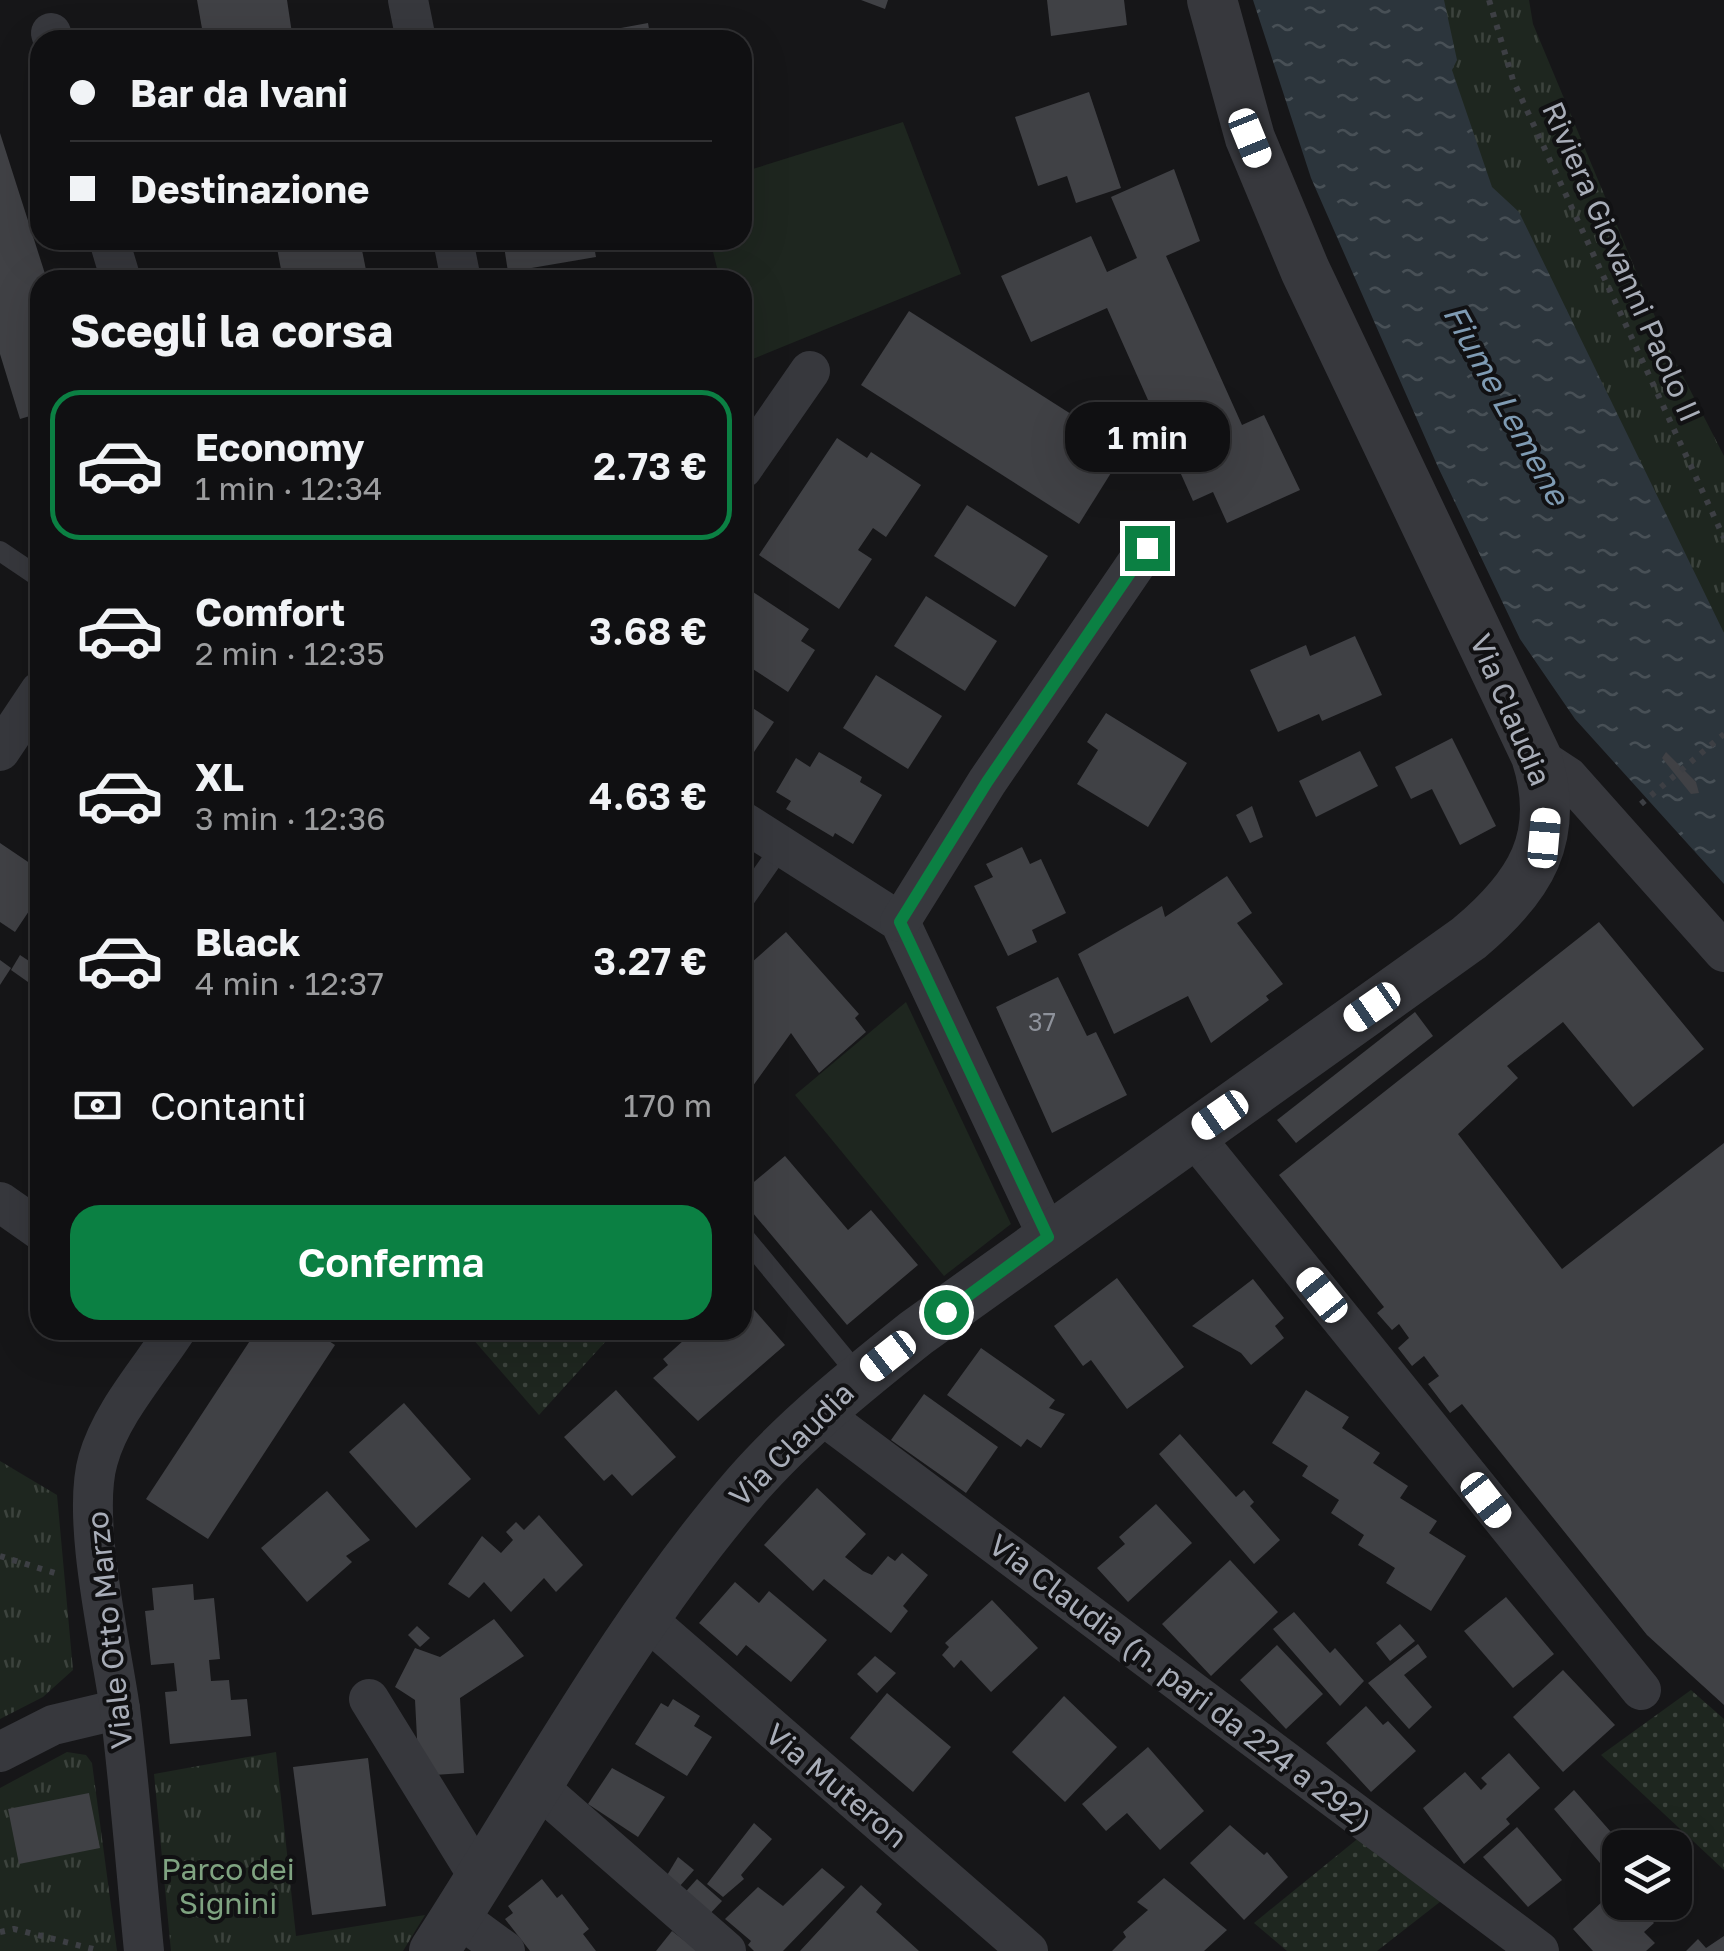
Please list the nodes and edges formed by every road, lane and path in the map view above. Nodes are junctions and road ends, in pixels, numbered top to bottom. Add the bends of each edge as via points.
1 (408, 0) edge
2 (1212, 0) edge
3 (1490, 0) edge
4 (414, 30) edge
5 (810, 371) dead end
6 (752, 454) edge
7 (1724, 538) edge
8 (1147, 548) dead end
9 (0, 551) edge
10 (30, 571) edge
11 (30, 706) edge
12 (1724, 734) edge
13 (0, 751) edge
14 (1536, 756) junction
15 (1621, 821) junction
16 (752, 828) edge
17 (781, 847) junction
18 (752, 888) edge
19 (900, 922) junction
20 (1724, 952) edge
21 (1192, 1134) junction
22 (0, 1202) edge
23 (30, 1223) edge
24 (1048, 1237) junction
25 (752, 1246) edge
26 (169, 1340) edge
27 (860, 1378) junction
28 (821, 1414) junction
29 (0, 1556) edge
30 (100, 1586) junction
31 (646, 1619) junction
32 (1641, 1690) dead end
33 (369, 1699) dead end
34 (120, 1709) junction
35 (0, 1752) edge
36 (538, 1788) junction
37 (457, 1915) edge
38 (0, 1932) edge
39 (101, 1951) edge
40 (144, 1951) edge
41 (505, 1951) edge
42 (726, 1951) edge
43 (1028, 1951) edge
44 (1539, 1951) edge

1 - 4 street
2 - 14 street, Via Claudia via 1250,138 1304,270
3 - 7 path, Riviera Giovanni Paolo II via 1513,80
5 - 6 street
8 - 19 street
9 - 10 lane
11 - 13 street
12 - 15 path
14 - 15 street
14 - 21 street, Via Claudia via 1547,797 1544,838 1500,912
15 - 20 street
16 - 17 street
17 - 18 lane
17 - 19 street
19 - 24 street
21 - 24 street, Via Claudia
21 - 32 street
22 - 23 street
24 - 27 street, Via Claudia
25 - 27 lane
26 - 30 street, Viale Otto Marzo via 97,1461
27 - 28 street, Via Claudia
28 - 31 street, Via Claudia via 750,1482
28 - 44 street, Via Claudia (n. pari da 224 a 292)
29 - 30 path
30 - 34 street, Viale Otto Marzo
31 - 36 street, Via Claudia
31 - 43 street, Via Muteron
33 - 37 street
34 - 35 street via 53,1725
34 - 40 street, Viale Otto Marzo
36 - 37 street, Via Claudia
36 - 42 street
37 - 41 street
38 - 39 path via 14,1928

